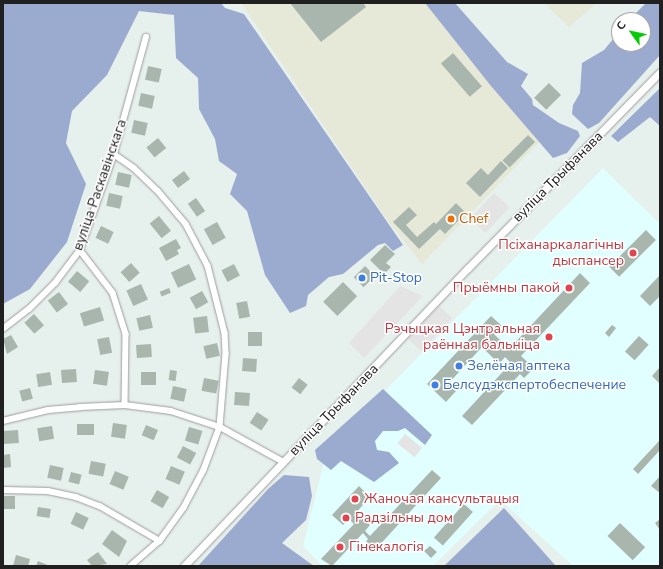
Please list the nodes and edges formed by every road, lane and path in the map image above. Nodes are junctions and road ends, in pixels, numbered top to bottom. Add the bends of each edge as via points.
1 (146, 37) dead end
2 (660, 72) edge
3 (114, 154) junction
4 (80, 250) junction
5 (3, 329) edge
6 (125, 405) junction
7 (3, 421) edge
8 (220, 427) junction
9 (284, 462) junction
10 (3, 490) edge
11 (160, 541) junction
12 (130, 566) edge
13 (184, 566) edge

1 - 3 street, вуліца Раскавінскага
2 - 9 street, вуліца Трыфанава via 468,268
3 - 4 street, вуліца Раскавінскага
3 - 8 street via 158,190 186,224 208,266 225,334 225,382
4 - 5 street, вуліца Раскавінскага via 55,283 29,309
4 - 6 street via 113,293 126,334
6 - 7 street via 48,410
6 - 8 street via 171,411
8 - 9 street
8 - 11 street via 204,470 184,508
9 - 13 street, вуліца Трыфанава
10 - 11 street via 48,491 76,498 100,506
11 - 12 street

